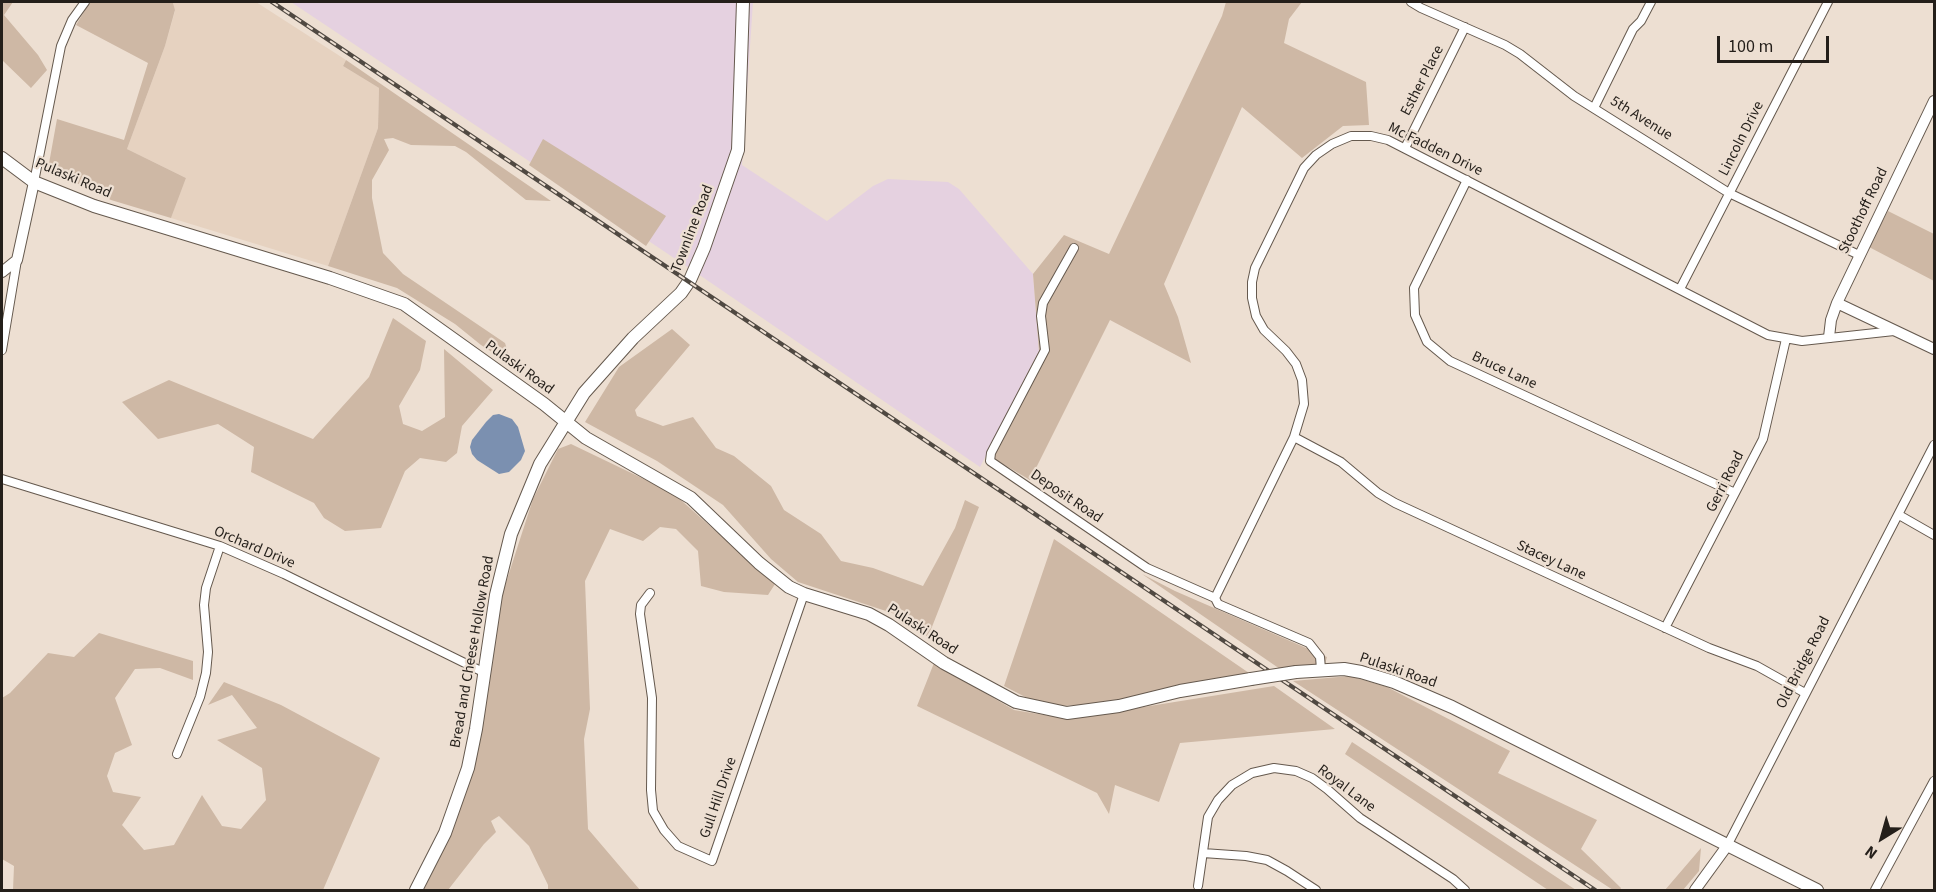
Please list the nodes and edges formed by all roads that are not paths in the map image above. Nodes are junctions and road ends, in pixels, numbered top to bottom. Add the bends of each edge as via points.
1 (85, 2) edge
2 (742, 2) edge
3 (1412, 2) edge
4 (1651, 2) edge
5 (1828, 2) edge
6 (1465, 27) junction
7 (1935, 101) edge
8 (1594, 108) junction
9 (1405, 148) junction
10 (2, 158) edge
11 (1467, 180) junction
12 (34, 182) junction
13 (1729, 193) junction
14 (1074, 249) dead end
15 (1859, 255) junction
16 (17, 260) junction
17 (2, 272) edge
18 (1680, 289) junction
19 (1837, 303) junction
20 (1898, 331) junction
21 (1829, 337) junction
22 (1786, 339) junction
23 (1935, 349) edge
24 (2, 350) edge
25 (566, 422) junction
26 (1294, 437) junction
27 (1935, 445) edge
28 (2, 479) edge
29 (1735, 493) junction
30 (1899, 515) junction
31 (1935, 536) edge
32 (220, 546) junction
33 (650, 593) dead end
34 (804, 594) junction
35 (1215, 598) junction
36 (1665, 627) junction
37 (1321, 669) junction
38 (483, 672) junction
39 (1805, 693) junction
40 (177, 754) dead end
41 (1935, 781) edge
42 (1726, 846) junction
43 (1203, 853) junction
44 (1198, 886) dead end
45 (416, 891) edge
46 (1316, 891) edge
47 (1465, 891) edge
48 (1695, 891) edge
49 (1817, 891) edge
50 (1875, 891) edge

1 - 12 street via 61,46
2 - 25 main road, Townline Road via 738,150 704,248 681,294 633,338 584,393
3 - 6 street, 5th Avenue
4 - 8 street via 1633,29
5 - 13 street, Lincoln Drive
6 - 8 street, 5th Avenue via 1520,54
6 - 9 street, Esther Place
7 - 15 street, Stoothoff Road
8 - 13 street, 5th Avenue
9 - 11 street, Mc Fadden Drive
9 - 26 street, Mc Fadden Drive via 1371,136 1351,136 1316,155 1304,168 1255,268 1252,298 1256,316 1296,364 1302,380 1304,404
10 - 12 main road, Pulaski Road
11 - 18 street, Mc Fadden Drive
11 - 29 street, Bruce Lane via 1414,288 1415,315 1427,342 1450,361
12 - 16 street
12 - 25 main road, Pulaski Road via 94,206 404,304
13 - 15 street, 5th Avenue
13 - 18 street, Lincoln Drive
14 - 35 street, Deposit Road via 1042,303 1044,350 990,461 1147,568
15 - 19 street, Stoothoff Road
16 - 17 street
16 - 24 street
18 - 22 street, Mc Fadden Drive via 1768,334
19 - 20 street
19 - 21 street, Stoothoff Road
20 - 21 street, Mc Fadden Drive
20 - 23 street
21 - 22 street, Mc Fadden Drive
22 - 29 street, Gerri Road via 1763,439
25 - 34 main road, Pulaski Road via 586,438 691,498 774,576
25 - 38 main road, Bread and Cheese Hollow Road via 540,464 511,534 495,595
26 - 35 street, Mc Fadden Drive
26 - 36 street, Stacey Lane via 1341,462 1395,504
27 - 30 street, Old Bridge Road
28 - 32 street, Orchard Drive
29 - 36 street, Gerri Road
30 - 31 street
30 - 39 street, Old Bridge Road
32 - 38 street, Orchard Drive
32 - 40 street via 204,605 207,673
33 - 34 street, Gull Hill Drive via 639,614 652,698 653,811 678,846 712,861
34 - 37 main road, Pulaski Road, bridge via 869,614 944,663 1016,702 1066,713
35 - 37 street, Deposit Road via 1218,604 1309,643 1320,657
36 - 39 street, Stacey Lane via 1757,666
37 - 42 main road, Pulaski Road via 1361,672 1394,682
38 - 45 main road, Bread and Cheese Hollow Road via 468,768 445,833
39 - 42 street, Old Bridge Road
41 - 50 street
42 - 48 street, Old Bridge Road
42 - 49 main road, Pulaski Road
43 - 44 street, Royal Lane
43 - 46 street via 1267,860
43 - 47 street, Royal Lane via 1208,817 1232,785 1252,772 1274,768 1296,771 1312,778 1360,818 1453,879

